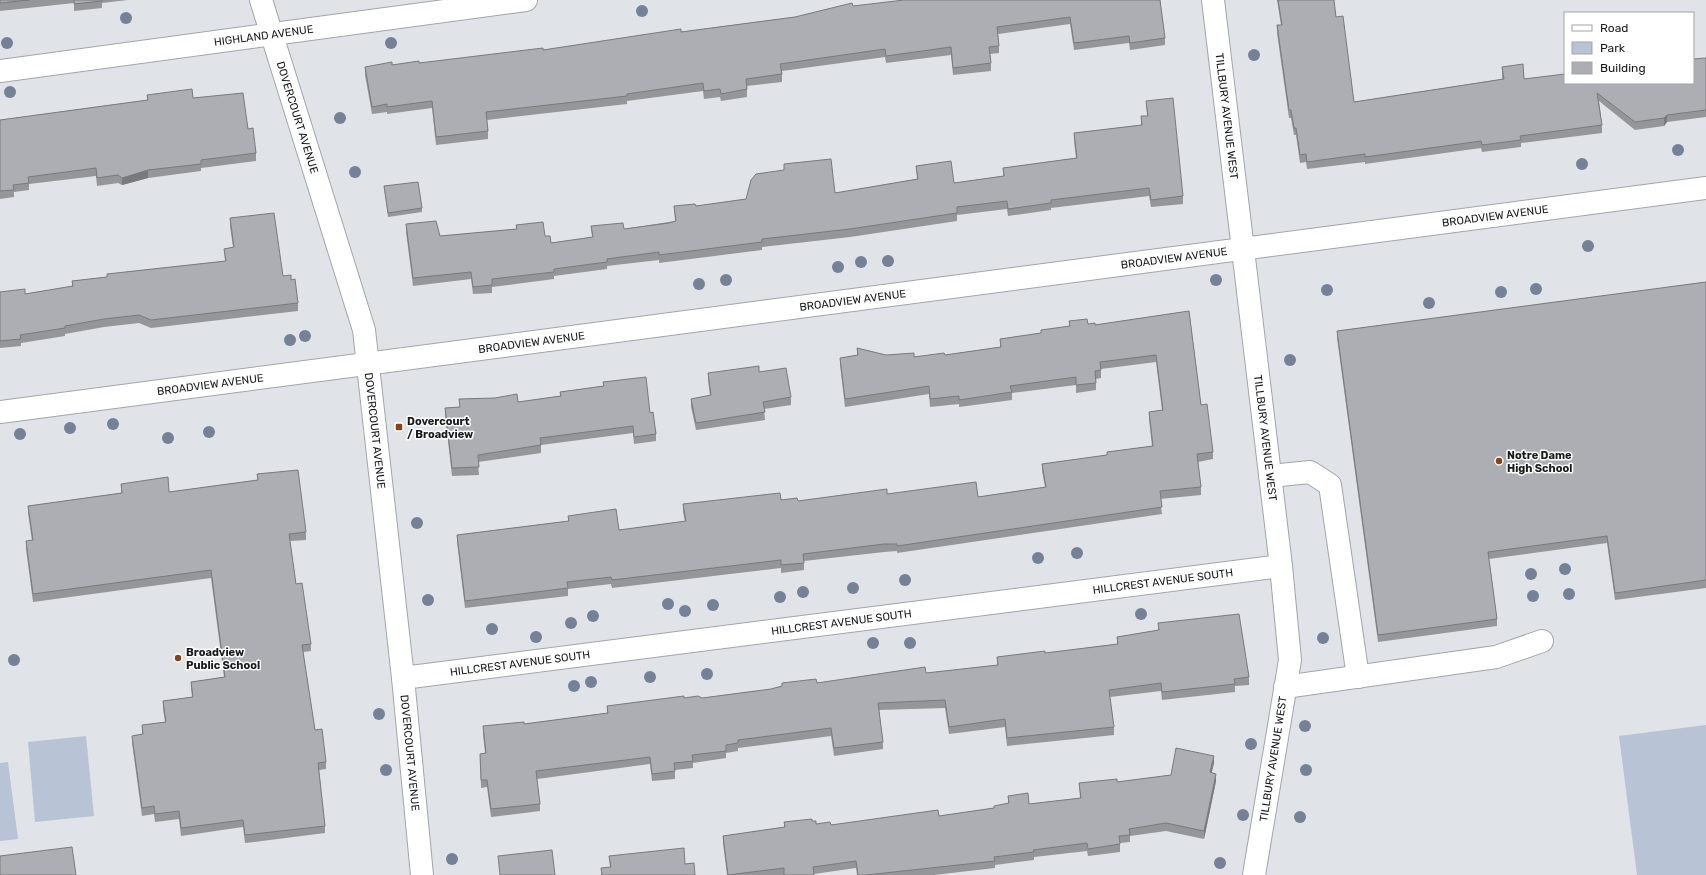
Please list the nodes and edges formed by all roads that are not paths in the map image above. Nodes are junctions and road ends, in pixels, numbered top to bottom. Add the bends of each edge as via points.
1 (261, 0) edge
2 (526, 0) edge
3 (1213, 0) edge
4 (272, 34) junction
5 (0, 71) edge
6 (1706, 188) edge
7 (1242, 249) junction
8 (368, 363) junction
9 (0, 412) edge
10 (1270, 476) junction
11 (1281, 566) junction
12 (1542, 641) dead end
13 (1358, 677) junction
14 (403, 678) junction
15 (1285, 687) junction
16 (422, 875) edge
17 (1254, 875) edge

1 - 4 street, DOVERCOURT AVENUE
2 - 4 street, HIGHLAND AVENUE
3 - 7 street, TILLBURY AVENUE WEST
4 - 5 street, HIGHLAND AVENUE
4 - 8 street, DOVERCOURT AVENUE via 364,330
6 - 7 street, BROADVIEW AVENUE
7 - 8 street, BROADVIEW AVENUE
7 - 10 street, TILLBURY AVENUE WEST
8 - 9 street, BROADVIEW AVENUE
8 - 14 street, DOVERCOURT AVENUE
10 - 11 street, TILLBURY AVENUE WEST
10 - 13 street via 1310,472 1330,484
11 - 14 street, HILLCREST AVENUE SOUTH
11 - 15 street, TILLBURY AVENUE WEST via 1290,660
12 - 13 street via 1496,657
13 - 15 street
14 - 16 street, DOVERCOURT AVENUE
15 - 17 street, TILLBURY AVENUE WEST

